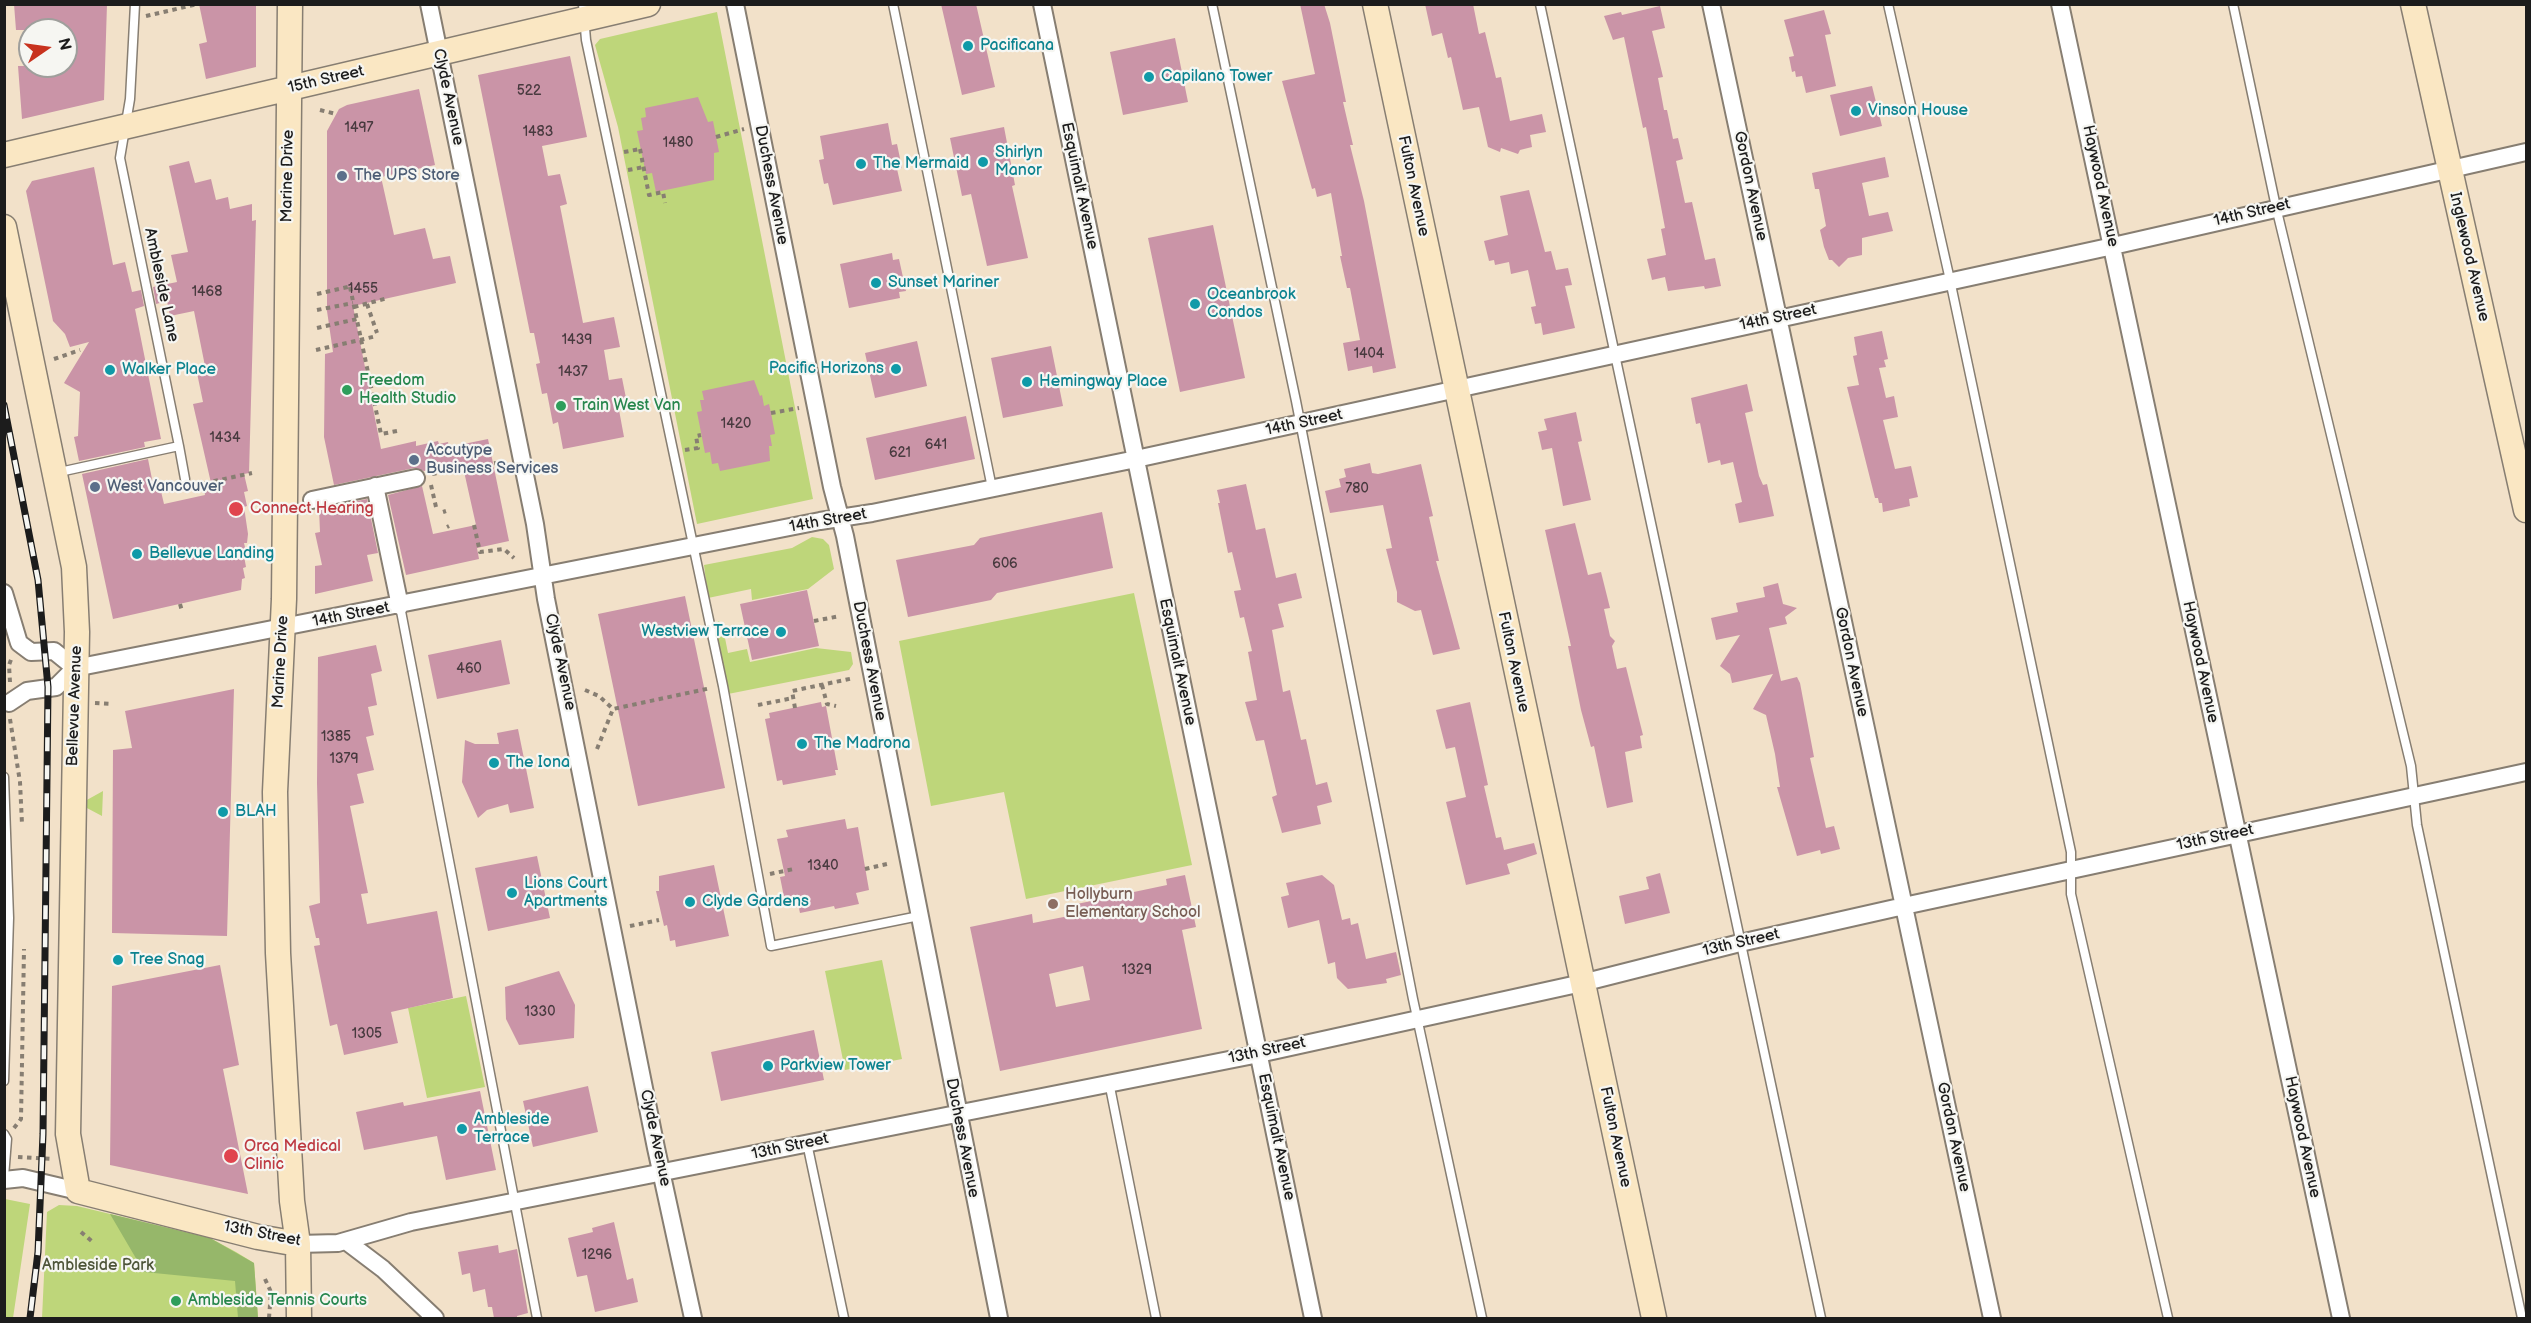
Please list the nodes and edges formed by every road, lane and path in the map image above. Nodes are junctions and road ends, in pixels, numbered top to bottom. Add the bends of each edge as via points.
1 (135, 4) edge
2 (198, 4) edge
3 (290, 4) edge
4 (429, 4) edge
5 (648, 4) edge
6 (735, 4) edge
7 (893, 4) edge
8 (1042, 4) edge
9 (1212, 4) edge
10 (1375, 4) edge
11 (1540, 4) edge
12 (1711, 4) edge
13 (1888, 4) edge
14 (2060, 4) edge
15 (2233, 4) edge
16 (2413, 4) edge
17 (584, 12) edge
18 (135, 19) junction
19 (438, 54) junction
20 (290, 89) junction
21 (320, 110) dead end
22 (336, 114) dead end
23 (125, 127) junction
24 (745, 129) dead end
25 (716, 137) dead end
26 (640, 149) dead end
27 (2526, 152) edge
28 (4, 155) edge
29 (2449, 169) junction
30 (666, 203) dead end
31 (2276, 207) junction
32 (4, 226) edge
33 (2113, 246) junction
34 (1950, 280) junction
35 (317, 294) dead end
36 (388, 298) dead end
37 (367, 304) junction
38 (354, 305) junction
39 (317, 310) dead end
40 (1778, 319) junction
41 (357, 320) junction
42 (317, 328) dead end
43 (361, 339) junction
44 (80, 350) dead end
45 (316, 350) dead end
46 (1616, 353) junction
47 (54, 359) dead end
48 (1456, 390) junction
49 (799, 408) dead end
50 (771, 413) dead end
51 (1300, 424) junction
52 (397, 431) dead end
53 (701, 435) dead end
54 (179, 446) junction
55 (704, 447) dead end
56 (698, 448) junction
57 (673, 453) junction
58 (1136, 459) junction
59 (496, 463) dead end
60 (55, 473) junction
61 (252, 473) dead end
62 (416, 478) dead end
63 (185, 479) joint
64 (375, 486) junction
65 (992, 488) junction
66 (312, 500) dead end
67 (436, 507) dead end
68 (2526, 510) edge
69 (840, 518) junction
70 (474, 525) dead end
71 (692, 546) junction
72 (514, 558) dead end
73 (543, 576) junction
74 (4, 593) edge
75 (180, 604) dead end
76 (400, 606) junction
77 (182, 611) dead end
78 (840, 615) dead end
79 (814, 621) dead end
80 (282, 628) junction
81 (19, 643) junction
82 (75, 668) junction
83 (854, 678) dead end
84 (822, 685) junction
85 (723, 686) junction
86 (585, 690) dead end
87 (793, 698) junction
88 (7, 705) edge
89 (758, 705) dead end
90 (836, 706) dead end
91 (795, 708) dead end
92 (613, 709) junction
93 (597, 749) dead end
94 (2526, 772) edge
95 (4, 777) edge
96 (2414, 795) junction
97 (2236, 833) junction
98 (5, 860) edge
99 (891, 863) dead end
100 (794, 869) dead end
101 (864, 869) dead end
102 (2072, 869) junction
103 (757, 876) junction
104 (1904, 906) junction
105 (919, 916) junction
106 (659, 920) dead end
107 (630, 926) dead end
108 (1740, 943) junction
109 (1582, 983) junction
110 (1418, 1018) junction
111 (1259, 1054) junction
112 (4, 1081) edge
113 (1108, 1082) junction
114 (957, 1113) junction
115 (4, 1134) edge
116 (807, 1143) junction
117 (16, 1157) dead end
118 (62, 1160) dead end
119 (662, 1173) junction
120 (4, 1178) edge
121 (78, 1191) junction
122 (514, 1201) junction
123 (81, 1232) dead end
124 (346, 1241) junction
125 (94, 1243) dead end
126 (298, 1244) junction
127 (265, 1279) dead end
128 (269, 1318) edge
129 (299, 1318) edge
130 (435, 1318) edge
131 (537, 1318) edge
132 (693, 1318) edge
133 (844, 1318) edge
134 (999, 1318) edge
135 (1156, 1318) edge
136 (1313, 1318) edge
137 (1482, 1318) edge
138 (1653, 1318) edge
139 (1821, 1318) edge
140 (1992, 1318) edge
141 (2168, 1318) edge
142 (2341, 1318) edge
143 (2523, 1318) edge

1 - 18 lane, Ambleside Lane
2 - 18 path
3 - 20 street, Marine Drive
4 - 19 street, Clyde Avenue
5 - 17 street, 15th Street
6 - 69 street, Duchess Avenue
7 - 65 lane
8 - 58 street, Esquimalt Avenue
9 - 51 lane
10 - 48 street, Fulton Avenue
11 - 46 lane
12 - 40 street, Gordon Avenue
13 - 34 lane
14 - 33 street, Haywood Avenue
15 - 31 lane
16 - 29 street, Inglewood Avenue
17 - 19 street, 15th Street
17 - 57 lane via 586,40
18 - 23 lane, Ambleside Lane
19 - 20 street, 15th Street
19 - 73 street, Clyde Avenue
20 - 23 street, 15th Street
20 - 80 street, Marine Drive
21 - 22 path
23 - 28 street, 15th Street
23 - 54 lane, Ambleside Lane via 120,158
24 - 25 path
26 - 30 path via 649,195 663,192
27 - 29 street, 14th Street
29 - 31 street, 14th Street
29 - 68 street, Inglewood Avenue
31 - 33 street, 14th Street
31 - 96 lane via 2408,754
32 - 60 street, Bellevue Avenue
33 - 34 street, 14th Street
33 - 97 street, Haywood Avenue
34 - 40 street, 14th Street
34 - 102 lane
35 - 38 path via 351,286
36 - 37 path
37 - 38 path
37 - 43 path via 377,335
38 - 39 path
38 - 41 path
40 - 46 street, 14th Street
40 - 104 street, Gordon Avenue
41 - 42 path
41 - 43 path
43 - 45 path
43 - 52 path via 381,434
44 - 47 path
46 - 48 street, 14th Street
46 - 108 lane
48 - 51 street, 14th Street
48 - 109 street, Fulton Avenue
49 - 50 path
51 - 58 street, 14th Street
51 - 110 lane
53 - 56 path via 696,436
54 - 60 lane
54 - 63 lane, Ambleside Lane
55 - 56 path
56 - 57 path
57 - 71 lane
58 - 65 street, 14th Street
58 - 111 street, Esquimalt Avenue
59 - 67 path via 429,475
60 - 82 street, Bellevue Avenue via 74,567
61 - 63 path via 196,485
62 - 64 street
64 - 66 street
64 - 76 street
65 - 69 street, 14th Street
69 - 71 street, 14th Street
69 - 105 street, Duchess Avenue
70 - 72 path via 480,552 504,549
71 - 73 street, 14th Street
71 - 85 lane
73 - 76 street, 14th Street
73 - 119 street, Clyde Avenue
74 - 81 street
75 - 77 path
76 - 80 street, 14th Street
76 - 122 lane
78 - 79 path
80 - 82 street, 14th Street
80 - 126 street, Marine Drive via 275,792 278,942 287,1133
81 - 82 street via 31,652 54,651
81 - 88 path via 9,665 11,687
82 - 88 street via 56,687 27,691
82 - 121 street, Bellevue Avenue via 68,1134
83 - 84 path
84 - 87 path via 792,692
84 - 90 path via 827,704
85 - 92 path
85 - 103 lane
86 - 92 path
87 - 89 path
87 - 91 path
92 - 93 path
94 - 96 street, 13th Street
95 - 98 lane
96 - 97 street, 13th Street
96 - 143 lane via 2417,825
97 - 102 street, 13th Street
97 - 142 street, Haywood Avenue
98 - 112 lane via 9,918
99 - 101 path
100 - 103 path
102 - 104 street, 13th Street
102 - 141 lane via 2071,894
103 - 105 lane via 771,946
104 - 108 street, 13th Street
104 - 140 street, Gordon Avenue
105 - 114 street, Duchess Avenue
106 - 107 path
108 - 109 street, 13th Street
108 - 139 lane
109 - 110 street, 13th Street
109 - 138 street, Fulton Avenue
110 - 111 street, 13th Street
110 - 137 lane
111 - 113 street, 13th Street
111 - 136 street, Esquimalt Avenue
113 - 114 street, 13th Street
113 - 135 lane
114 - 116 street, 13th Street
114 - 134 street, Duchess Avenue
115 - 120 lane
116 - 119 street, 13th Street
116 - 133 lane
117 - 118 path
119 - 122 street, 13th Street
119 - 132 street, Clyde Avenue
120 - 121 street, 13th Street via 23,1178
121 - 126 street, 13th Street
122 - 124 street, 13th Street via 411,1222
122 - 131 lane
123 - 125 path
124 - 126 street, 13th Street
124 - 130 street via 383,1269
126 - 129 street, Marine Drive
127 - 128 path via 271,1292

